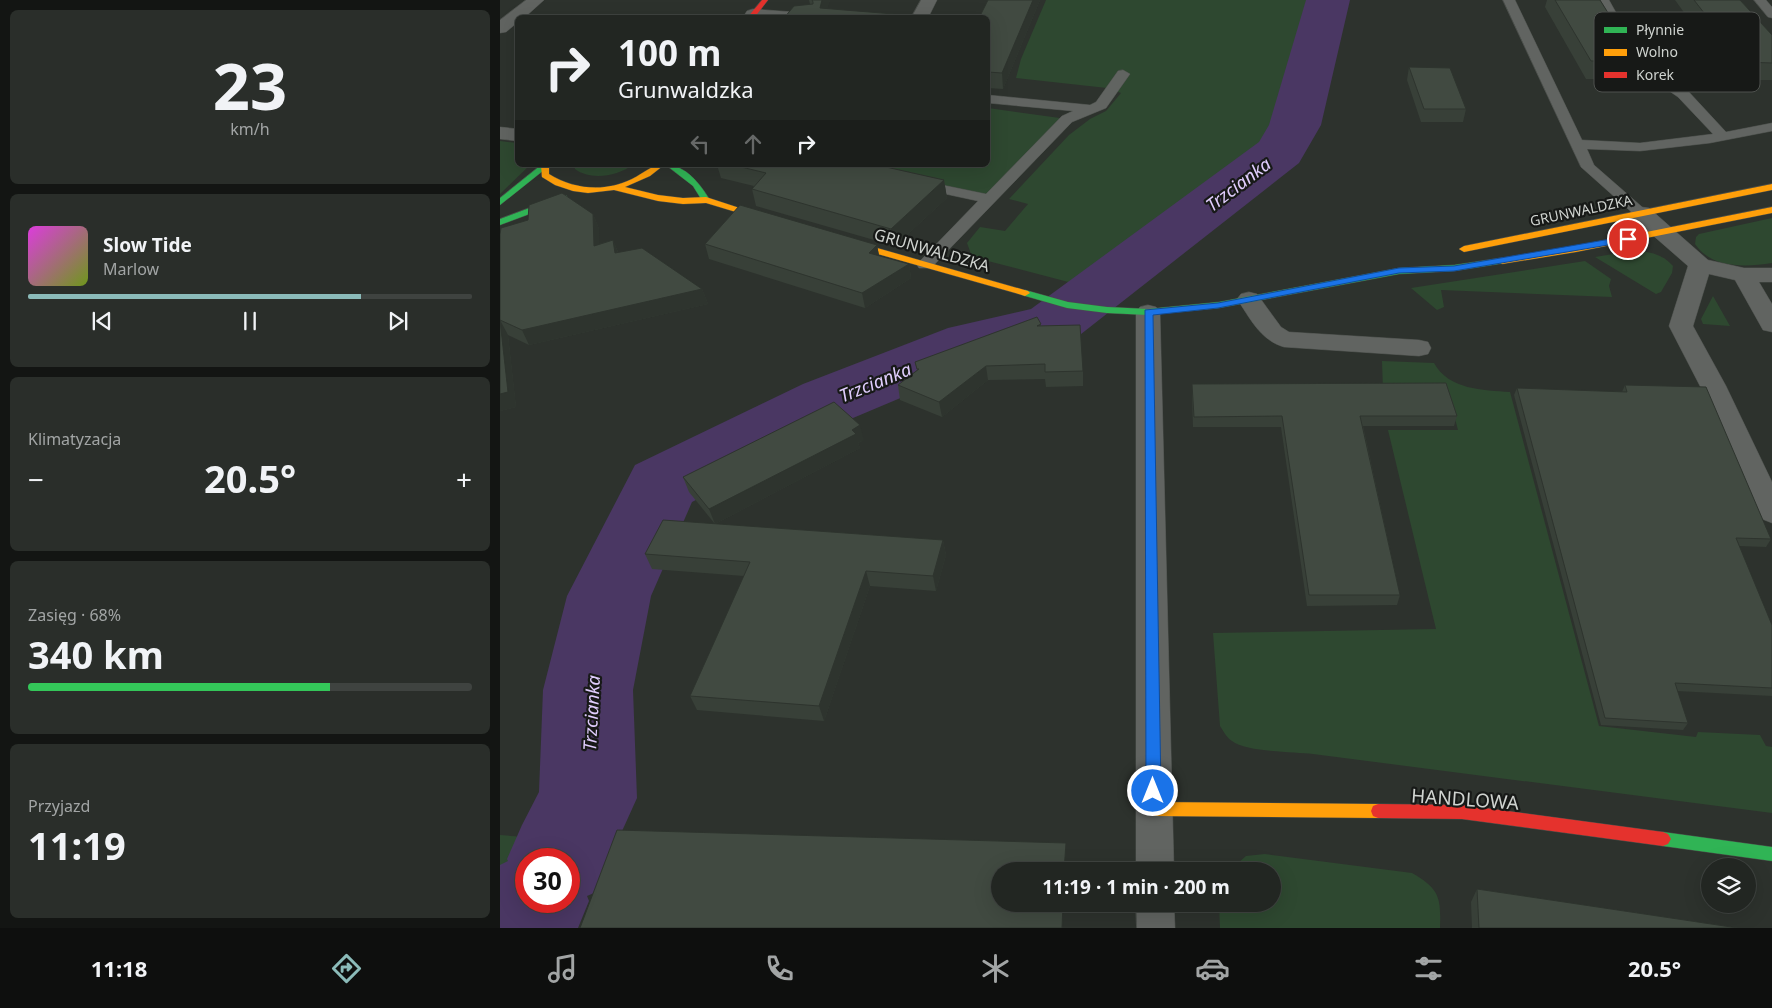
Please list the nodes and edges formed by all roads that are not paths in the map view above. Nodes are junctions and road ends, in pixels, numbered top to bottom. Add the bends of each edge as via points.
1 (536, 0) edge
2 (765, 0) edge
3 (929, 0) edge
4 (1509, 0) edge
5 (1603, 0) edge
6 (1760, 0) edge
7 (1610, 12) edge
8 (1772, 14) edge
9 (517, 15) edge
10 (752, 15) edge
11 (921, 15) edge
12 (515, 16) edge
13 (500, 28) edge
14 (1123, 74) dead end
15 (1679, 92) edge
16 (990, 99) edge
17 (1092, 109) junction
18 (1772, 127) edge
19 (500, 133) edge
20 (515, 135) edge
21 (1723, 137) junction
22 (1576, 144) junction
23 (543, 167) edge
24 (545, 167) edge
25 (657, 167) edge
26 (673, 167) edge
27 (902, 180) edge
28 (613, 187) junction
29 (1772, 187) edge
30 (581, 190) junction
31 (1772, 197) edge
32 (990, 199) junction
33 (706, 200) junction
34 (500, 202) edge
35 (1772, 210) edge
36 (500, 222) edge
37 (1652, 222) junction
38 (782, 223) edge
39 (830, 237) edge
40 (1453, 251) dead end
41 (1434, 257) dead end
42 (925, 265) junction
43 (1700, 265) junction
44 (1399, 271) junction
45 (1744, 274) junction
46 (1772, 275) edge
47 (1249, 299) junction
48 (1148, 312) junction
49 (1772, 325) edge
50 (1419, 348) dead end
51 (1772, 512) edge
52 (1154, 809) junction
53 (1772, 854) edge
54 (1155, 862) edge
55 (1155, 912) edge
56 (1156, 928) edge

1 - 9 street
2 - 10 main road
3 - 11 street
4 - 22 lane
5 - 7 lane
6 - 8 lane
12 - 13 street
14 - 17 lane via 1101,105
15 - 21 lane
16 - 17 lane
17 - 32 lane via 1067,119
18 - 21 lane
19 - 20 street
21 - 22 lane via 1640,147
22 - 37 lane via 1588,167
23 - 34 main road
24 - 30 main road via 545,175 551,182
25 - 28 main road via 645,176
26 - 33 main road via 697,184
27 - 32 lane
28 - 30 main road
28 - 33 main road via 658,198
29 - 37 main road, GRUNWALDZKA
30 - 36 main road
31 - 37 main road
32 - 42 lane
33 - 38 main road
35 - 37 main road, GRUNWALDZKA
37 - 40 main road, GRUNWALDZKA
37 - 43 street
37 - 44 main road, GRUNWALDZKA via 1576,249 1454,268
39 - 42 main road, GRUNWALDZKA
41 - 44 main road, GRUNWALDZKA
42 - 48 main road, GRUNWALDZKA via 1067,305
43 - 45 street
43 - 51 street via 1681,326
44 - 47 main road, GRUNWALDZKA
45 - 46 street
45 - 49 street
47 - 48 main road, GRUNWALDZKA via 1218,306
47 - 50 street via 1272,332 1284,339
48 - 52 street
52 - 53 main road, HANDLOWA via 1462,812
52 - 54 street
55 - 56 street

